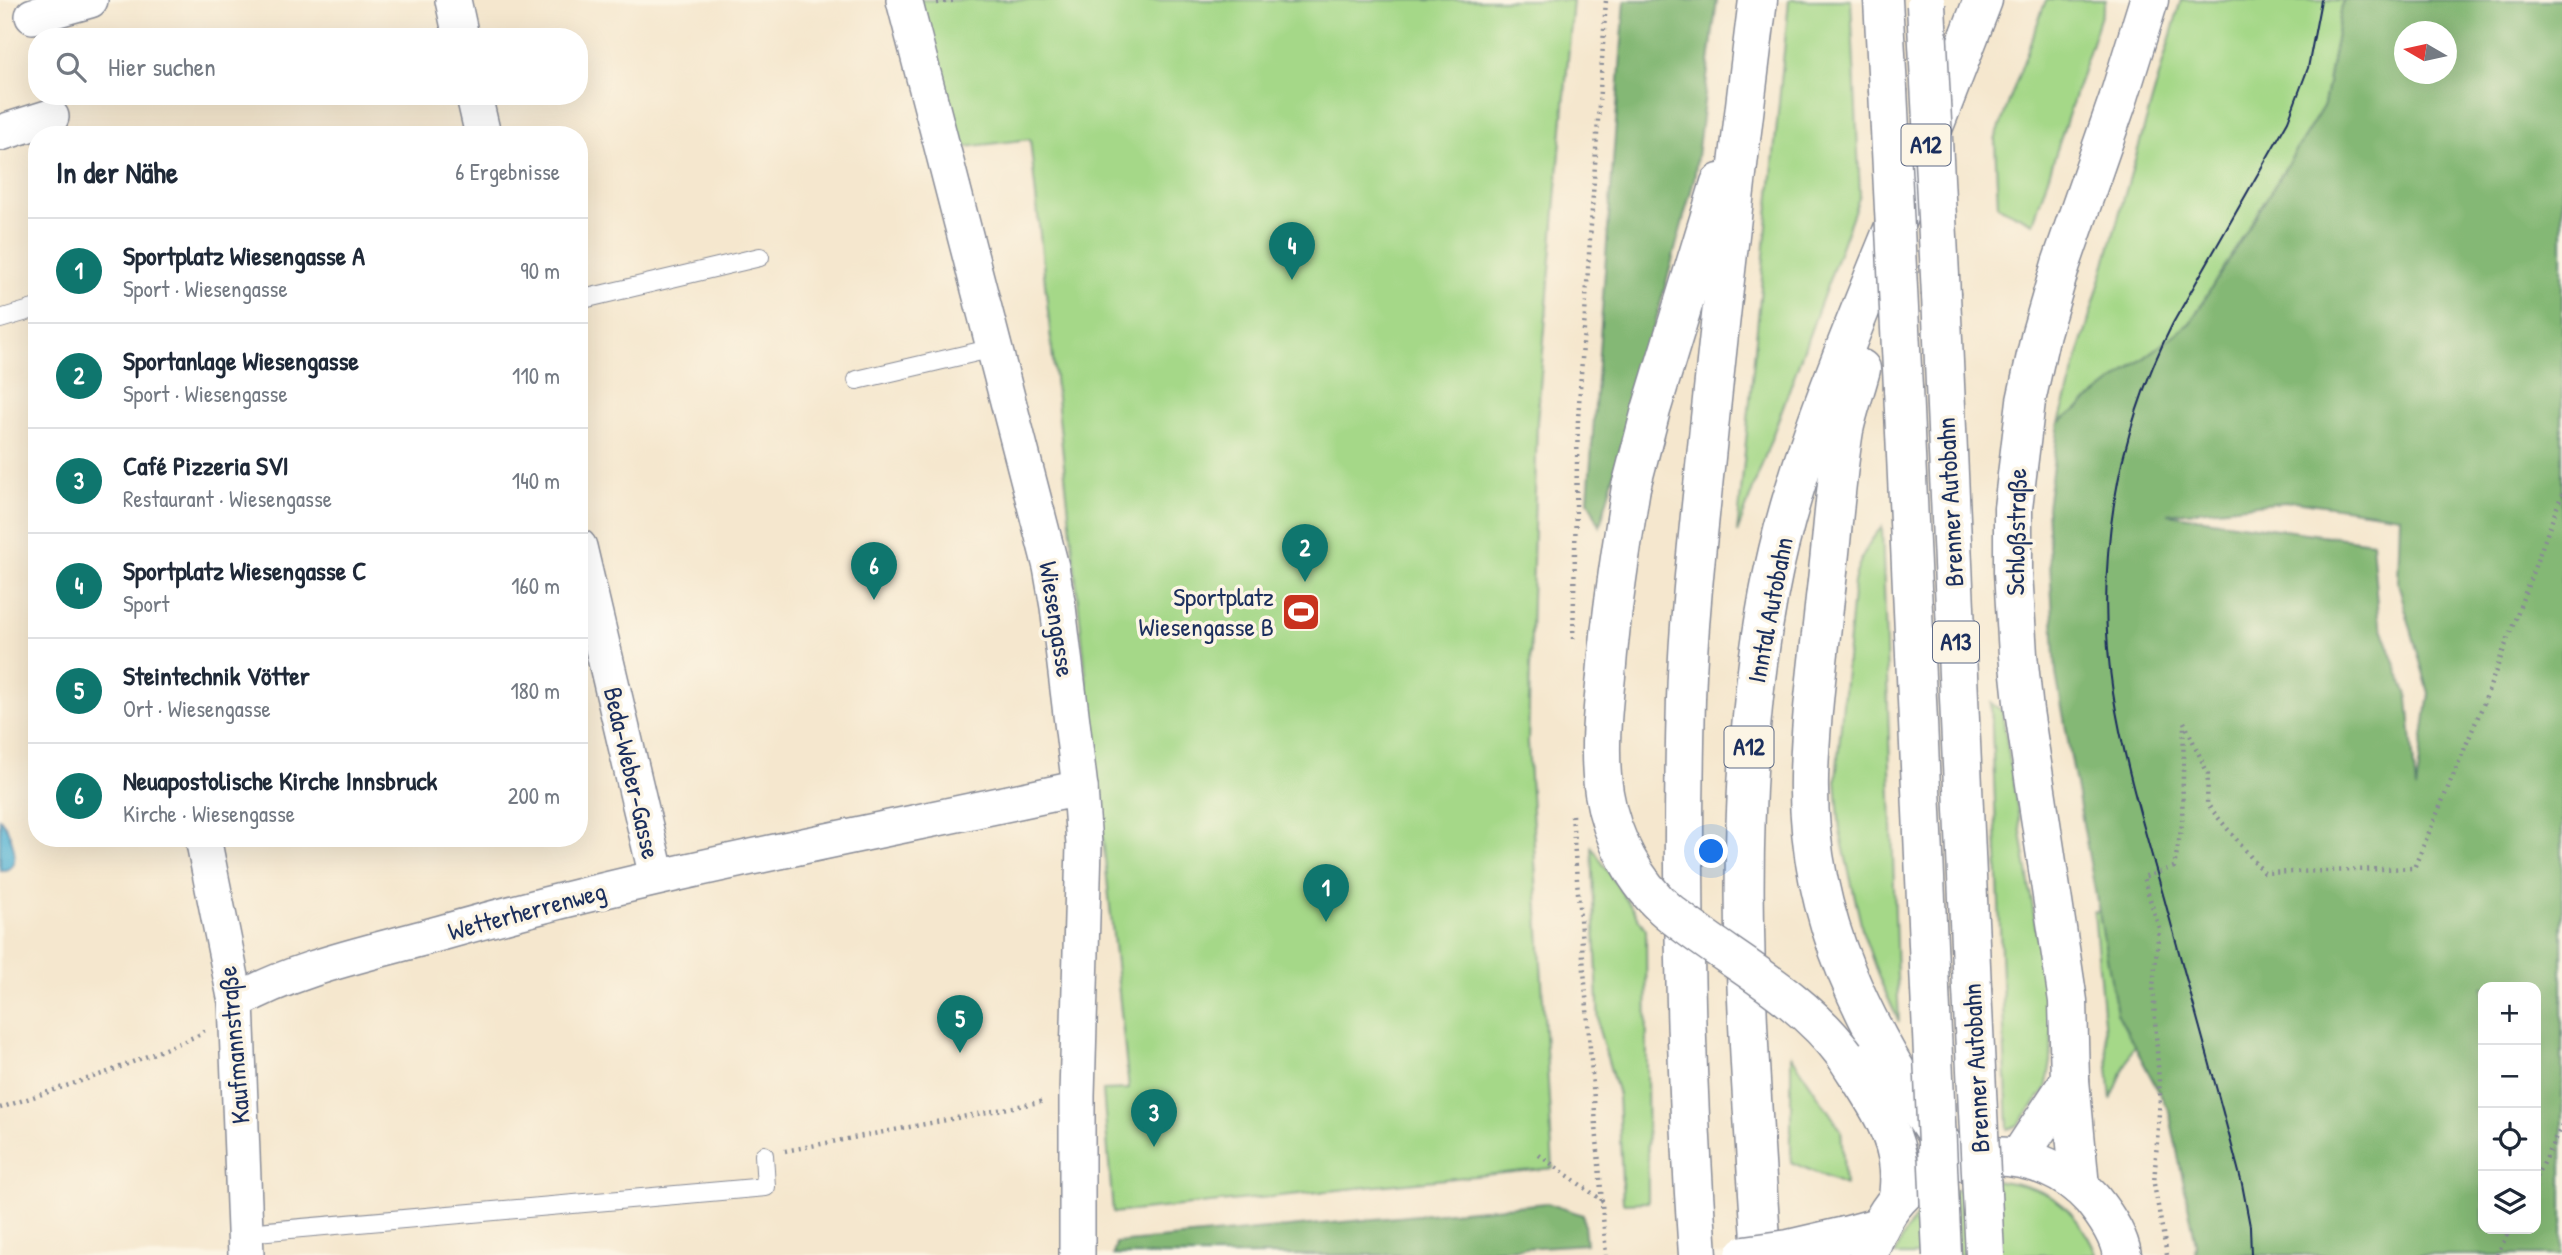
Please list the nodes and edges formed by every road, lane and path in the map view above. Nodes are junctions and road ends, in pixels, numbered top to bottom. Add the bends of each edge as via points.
1 (90, 0) edge
2 (453, 0) edge
3 (904, 0) edge
4 (1758, 0) edge
5 (1884, 0) edge
6 (1983, 0) edge
7 (2149, 0) edge
8 (1926, 2) edge
9 (33, 17) edge
10 (459, 28) edge
11 (476, 105) edge
12 (1744, 115) junction
13 (51, 116) edge
14 (481, 126) edge
15 (0, 133) edge
16 (760, 257) dead end
17 (1881, 258) junction
18 (588, 298) edge
19 (28, 311) edge
20 (0, 319) edge
21 (994, 348) junction
22 (857, 380) dead end
23 (2562, 494) edge
24 (588, 585) edge
25 (1080, 788) junction
26 (205, 847) edge
27 (657, 877) junction
28 (236, 1003) junction
29 (2070, 1080) junction
30 (1038, 1102) dead end
31 (0, 1108) edge
32 (2562, 1125) edge
33 (764, 1155) joint
34 (1539, 1156) dead end
35 (2019, 1157) junction
36 (1954, 1162) junction
37 (2539, 1171) edge
38 (2081, 1186) junction
39 (1603, 1200) dead end
40 (1872, 1229) edge
41 (2508, 1234) edge
42 (245, 1244) edge
43 (1077, 1255) edge
44 (1698, 1255) edge
45 (1745, 1255) edge
46 (1762, 1255) edge
47 (1942, 1255) edge
48 (1985, 1255) edge
49 (2122, 1255) edge
50 (2168, 1255) edge
51 (2497, 1255) edge

1 - 9 street
2 - 10 street
3 - 21 street, Wiesengasse
4 - 12 main road, A12
5 - 47 main road, Brenner Autobahn / A13, bridge
6 - 17 main road, Inntal Autobahn / A12
7 - 29 main road, Schloßstraße via 2041,332 2025,401 2012,508 2018,655 2068,1001
8 - 48 main road, Brenner Autobahn / A13, bridge
11 - 14 street
12 - 40 main road, bridge via 1707,220 1631,487 1612,600 1602,715 1604,794 1628,860 1667,910 1816,1020 1869,1093 1891,1136 1899,1168
12 - 44 main road, A12 via 1697,544 1686,696 1684,983
13 - 15 street
16 - 18 lane
17 - 36 main road via 1870,340 1845,429 1819,659 1810,822 1836,950 1915,1103
17 - 46 main road, Inntal Autobahn / A12 via 1797,483 1769,591 1752,708 1743,898
19 - 20 lane
21 - 22 lane
21 - 25 street, Wiesengasse via 1051,567
23 - 50 path via 2483,705 2414,868 2264,873 2207,804 2208,774 2184,722 2182,825 2174,867 2143,877 2159,928 2153,987 2160,1098 2154,1184
24 - 27 street, Beda-Weber-Gasse
25 - 27 street, Wetterherrenweg
25 - 43 street, Wiesengasse via 1084,845
26 - 28 street, Kaufmannstraße
27 - 28 street, Wetterherrenweg via 298,975
28 - 31 path via 200,1035
28 - 42 street, Kaufmannstraße
29 - 35 main road
29 - 38 main road, Schloßstraße
30 - 33 path
32 - 37 path
33 - 42 lane via 766,1187
34 - 39 path
35 - 36 main road via 1986,1156
35 - 38 main road via 2062,1173
36 - 40 main road via 1924,1176
38 - 49 main road via 2105,1215
40 - 45 main road, bridge
41 - 51 path

